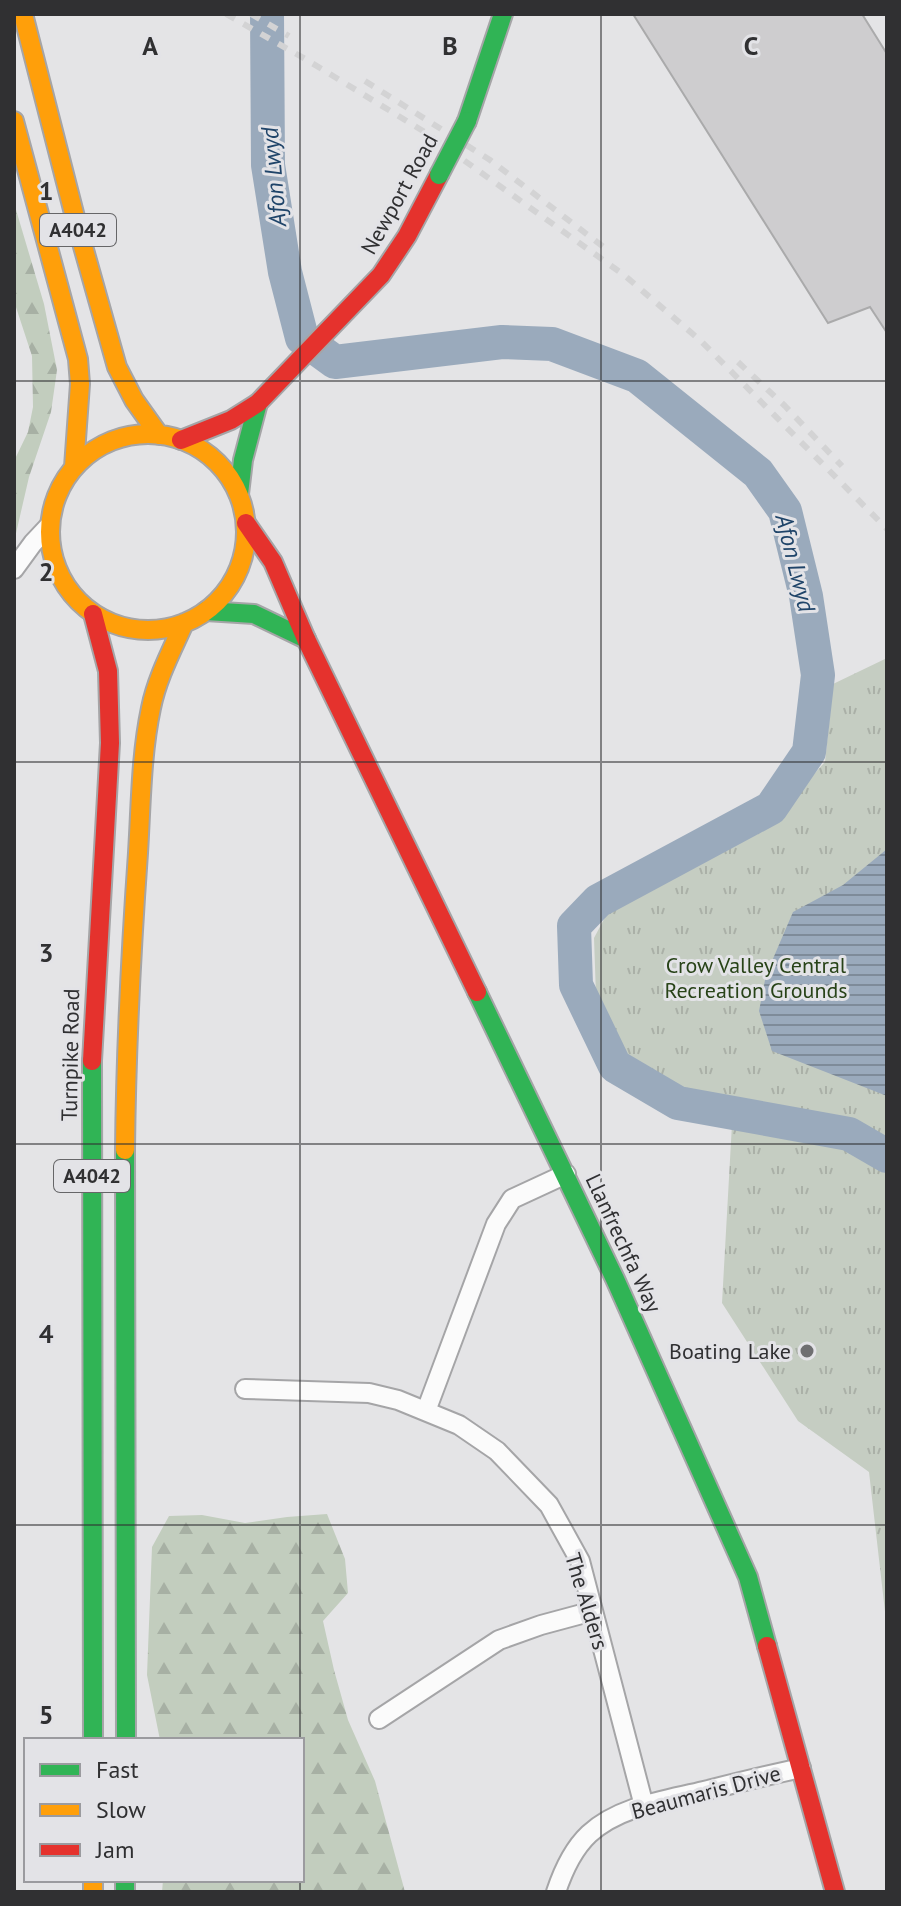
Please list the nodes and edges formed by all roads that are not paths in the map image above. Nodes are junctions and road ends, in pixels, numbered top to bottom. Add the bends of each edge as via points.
1 (23, 14) edge
2 (503, 14) edge
3 (14, 121) edge
4 (258, 403) junction
5 (159, 435) junction
6 (181, 440) junction
7 (74, 467) junction
8 (239, 494) junction
9 (246, 523) junction
10 (49, 526) junction
11 (14, 569) edge
12 (206, 611) junction
13 (93, 614) junction
14 (184, 623) junction
15 (306, 639) junction
16 (566, 1174) junction
17 (245, 1389) dead end
18 (426, 1411) junction
19 (593, 1611) junction
20 (379, 1719) dead end
21 (93, 1738) edge
22 (126, 1738) edge
23 (801, 1768) junction
24 (644, 1806) junction
25 (556, 1892) edge
26 (835, 1892) edge

1 - 5 main road, A4042 via 117,367
2 - 4 main road, Newport Road, bridge via 467,121 407,236 381,275
3 - 7 main road, A4042 via 78,359
4 - 6 main road, Newport Road
4 - 8 main road
5 - 6 main road
5 - 7 main road via 113,440
6 - 8 main road via 216,461
7 - 10 main road via 53,504
8 - 9 main road
9 - 12 main road via 246,543 233,581
9 - 15 main road, Llanfrechfa Way via 273,562
10 - 11 street
10 - 13 main road via 59,576
12 - 14 main road
12 - 15 main road via 254,614
13 - 14 main road via 137,630
13 - 21 main road, Turnpike Road / A4042 via 108,671 110,743 92,1044
14 - 22 main road, A4042 via 151,707 134,908 124,1265
15 - 16 main road, Llanfrechfa Way
16 - 18 street via 512,1199 496,1224
16 - 23 main road, Llanfrechfa Way via 748,1577
17 - 18 street, The Alders via 369,1393
18 - 19 street, The Alders via 459,1425 497,1451 549,1505 580,1561
19 - 20 street via 499,1640
19 - 24 street, The Alders
23 - 24 street, Beaumaris Drive
23 - 26 main road, Llanfrechfa Way
24 - 25 street, Beaumaris Drive via 590,1832

